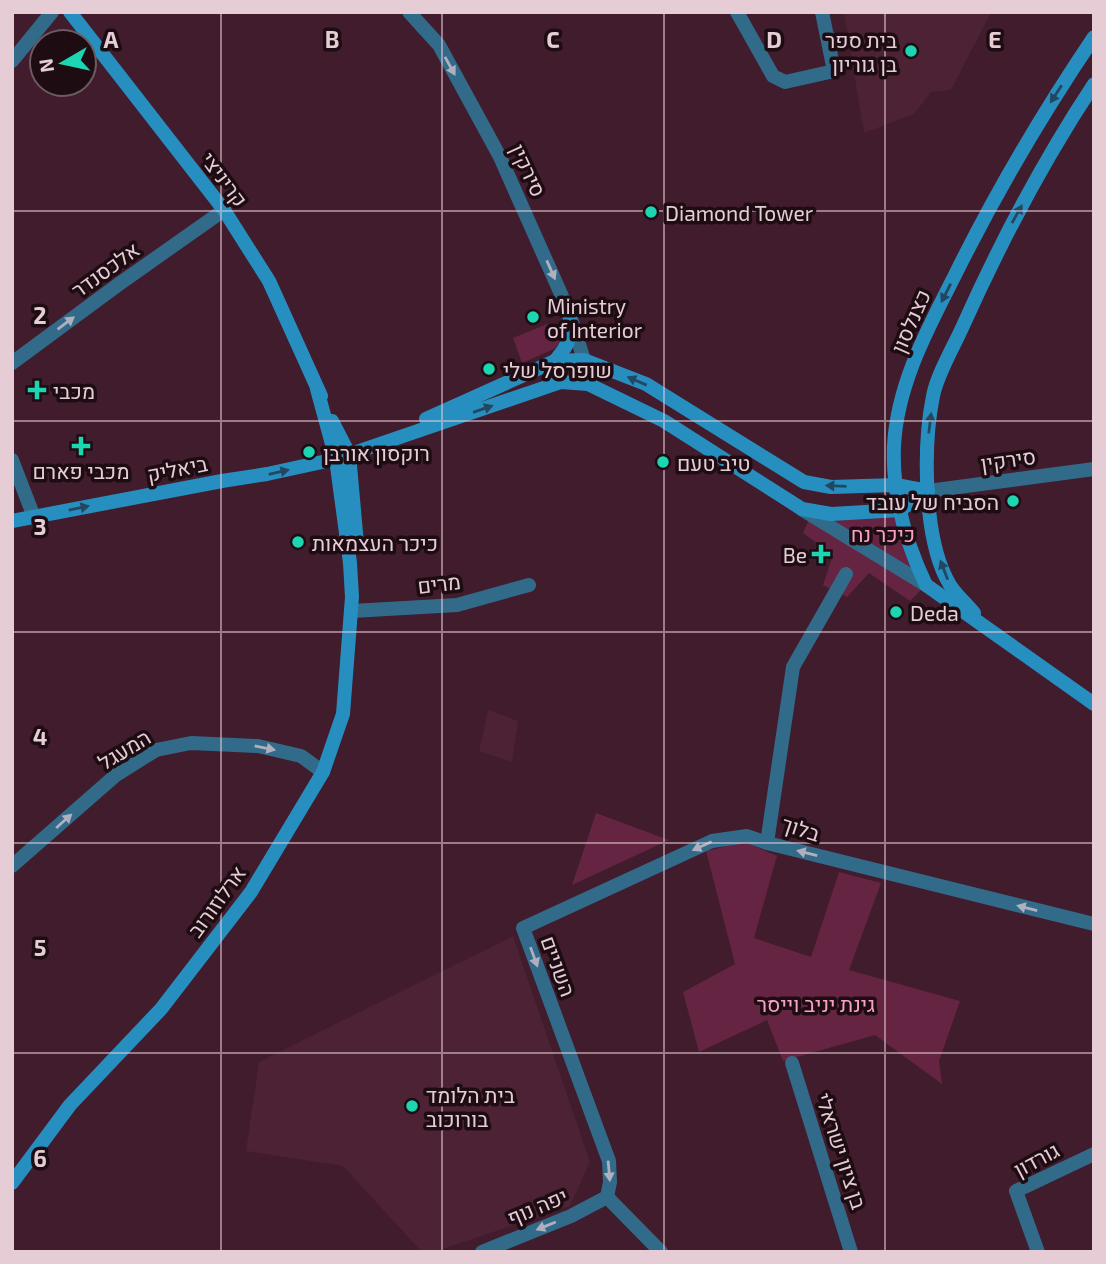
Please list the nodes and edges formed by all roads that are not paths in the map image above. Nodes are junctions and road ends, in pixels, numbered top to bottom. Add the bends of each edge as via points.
1 (52, 12) edge
2 (70, 12) edge
3 (409, 12) edge
4 (737, 12) edge
5 (822, 12) edge
6 (1094, 37) edge
7 (12, 61) edge
8 (1094, 84) edge
9 (224, 211) junction
10 (569, 312) junction
11 (584, 360) junction
12 (555, 361) junction
13 (12, 363) edge
14 (588, 384) junction
15 (342, 457) junction
16 (12, 460) edge
17 (1094, 469) edge
18 (896, 485) junction
19 (928, 491) junction
20 (802, 509) junction
21 (900, 510) junction
22 (34, 517) junction
23 (12, 521) edge
24 (846, 574) dead end
25 (528, 585) dead end
26 (926, 585) junction
27 (352, 604) junction
28 (984, 625) junction
29 (1094, 704) edge
30 (323, 772) junction
31 (767, 843) junction
32 (12, 866) edge
33 (1094, 924) edge
34 (792, 1063) dead end
35 (1094, 1154) edge
36 (13, 1183) edge
37 (607, 1197) junction
38 (482, 1252) edge
39 (661, 1252) edge
40 (851, 1252) edge
41 (1038, 1252) edge

1 - 7 street
2 - 9 street, קריניצי
3 -> 10 street, סירקין via 439,45 500,157
4 - 5 street via 772,76 785,82 834,71
6 -> 18 street, כצנלסון via 1051,101 927,329 904,386 894,445
19 -> 8 street via 933,394 995,254
13 -> 9 street, אלכסנדר
9 - 15 street, קריניצי via 269,281
10 - 11 street, סירקין
10 - 12 street via 569,344
11 - 12 street, ביאליק
11 - 14 street, סירקין
18 -> 11 street, סירקין via 831,487 804,482 646,384
12 - 15 street, ביאליק
15 -> 14 street, ביאליק via 562,382
14 - 20 street via 664,421
22 -> 15 street, ביאליק
15 - 27 street, ארלוזורוב via 359,568
16 - 22 street
17 - 19 street, סירקין
18 - 19 street, סירקין
18 - 21 street, כצנלסון
19 - 21 street, סירקין
28 -> 19 street via 950,585 934,545
20 - 21 street via 831,514
20 - 26 street
21 - 26 street, כצנלסון
22 - 23 street, ביאליק
24 - 31 street, בלוך via 793,667
25 - 27 street, מרים via 457,605
26 - 28 street
27 - 30 street, ארלוזורוב via 342,714
28 - 29 street
32 -> 30 street, המעגל via 116,775 156,750 191,743 258,746 301,756
30 - 36 street, ארלוזורוב via 251,892 162,1009 70,1105
33 -> 31 street, בלוך
31 -> 37 street, השניים via 747,836 712,841 523,928 609,1161
34 - 40 street, בן ציון ישראלי
35 - 41 street, גורדון via 1016,1191
37 -> 38 street, יפה נוף
37 - 39 street

